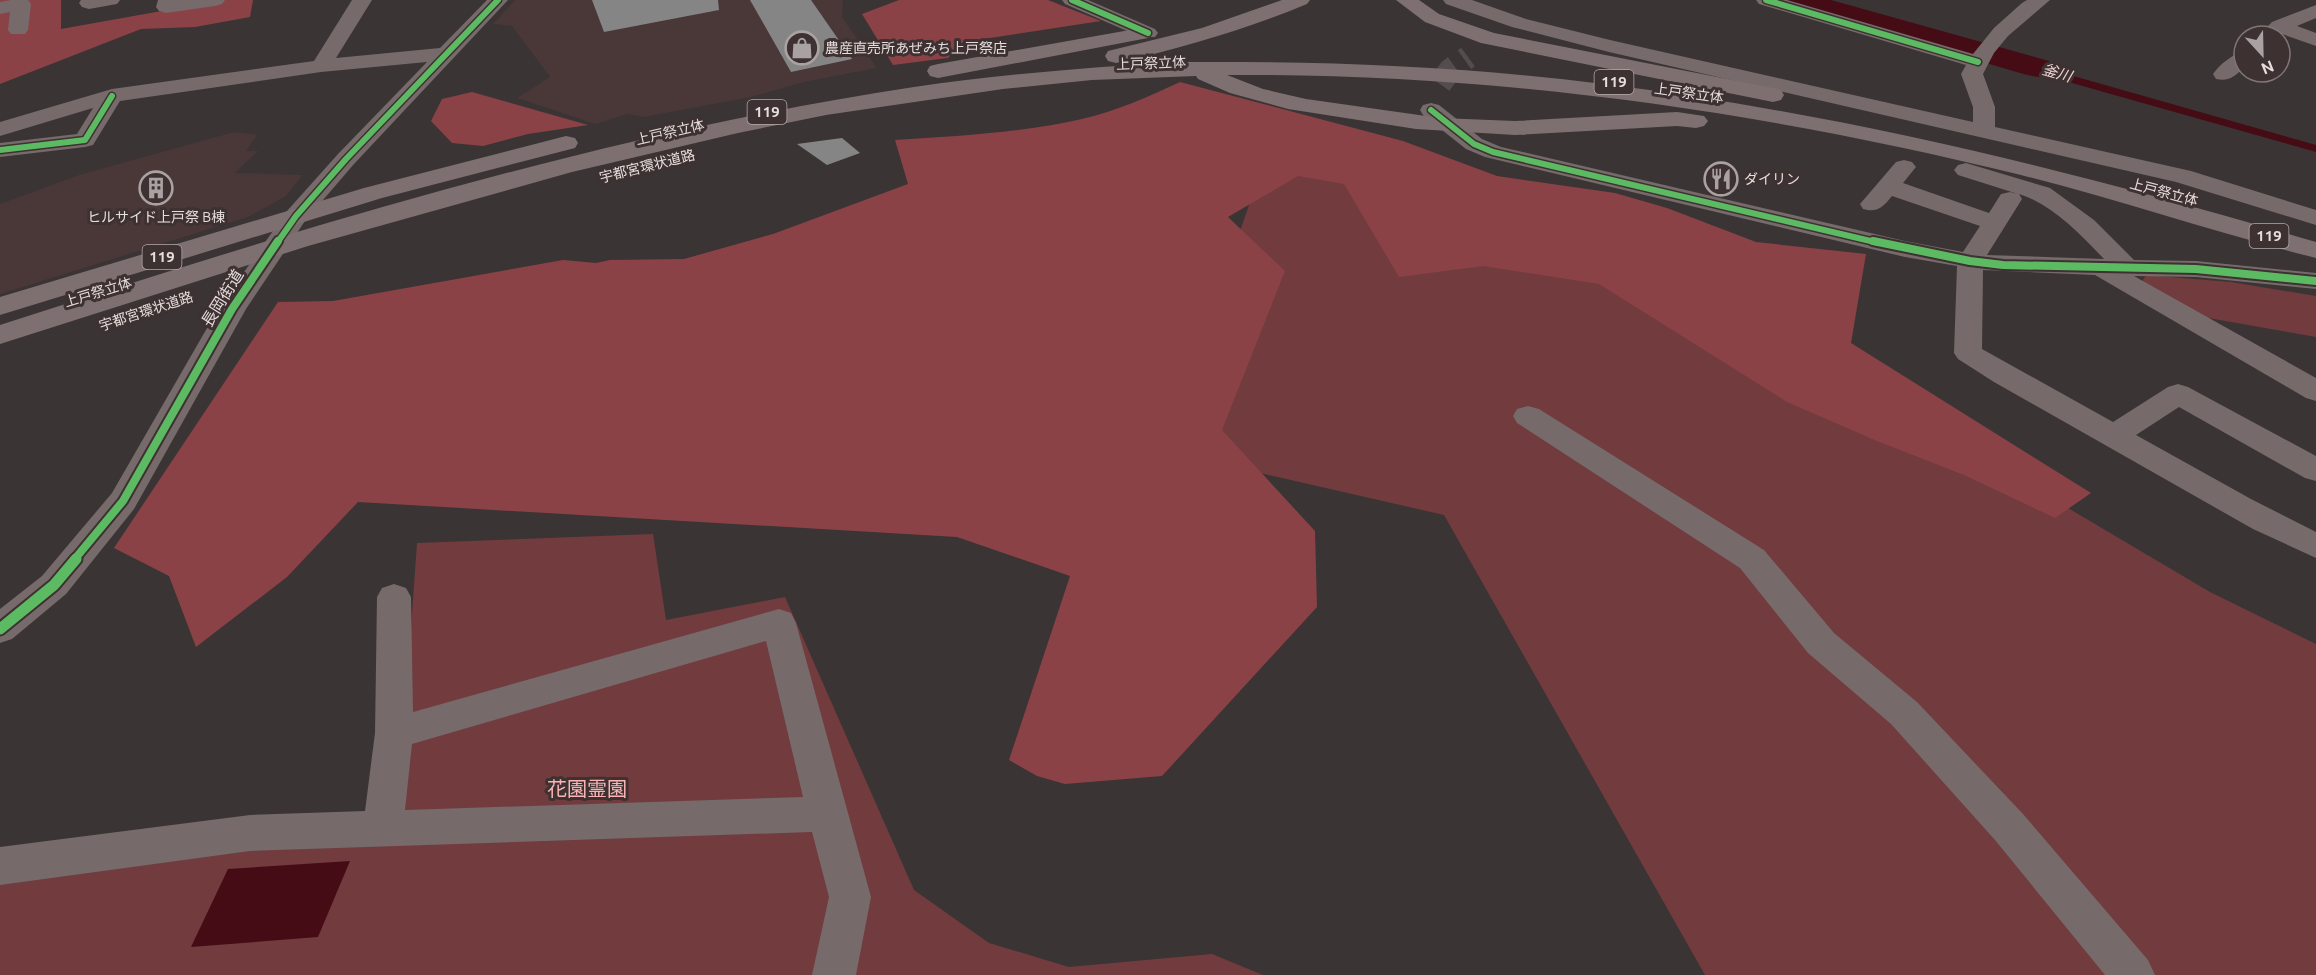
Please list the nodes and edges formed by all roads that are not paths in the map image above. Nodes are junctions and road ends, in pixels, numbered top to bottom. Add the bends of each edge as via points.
1 (110, 0) edge
2 (168, 0) edge
3 (215, 0) edge
4 (362, 0) edge
5 (498, 0) edge
6 (1072, 0) edge
7 (1257, 0) edge
8 (1300, 0) edge
9 (1406, 0) edge
10 (1453, 0) edge
11 (1767, 0) edge
12 (2040, 0) edge
13 (2310, 0) edge
14 (2316, 2) edge
15 (89, 3) dead end
16 (0, 9) edge
17 (2316, 11) edge
18 (2289, 24) edge
19 (18, 30) dead end
20 (2292, 35) edge
21 (1165, 40) junction
22 (2316, 40) edge
23 (446, 54) junction
24 (1475, 56) tunnel mouth
25 (1978, 61) junction
26 (321, 66) junction
27 (1637, 67) junction
28 (2232, 67) edge
29 (2224, 74) dead end
30 (1440, 84) tunnel mouth
31 (112, 96) junction
32 (1431, 110) junction
33 (1851, 125) junction
34 (1454, 126) junction
35 (0, 129) edge
36 (1984, 130) junction
37 (0, 150) edge
38 (1904, 167) dead end
39 (1966, 170) dead end
40 (2010, 199) dead end
41 (297, 216) junction
42 (2316, 218) edge
43 (1995, 223) junction
44 (2316, 232) edge
45 (2316, 250) edge
46 (1970, 261) junction
47 (2113, 267) junction
48 (180, 272) junction
49 (252, 277) junction
50 (2316, 281) edge
51 (0, 306) edge
52 (0, 323) edge
53 (0, 335) edge
54 (0, 358) edge
55 (2316, 391) edge
56 (1528, 416) dead end
57 (2114, 435) junction
58 (2316, 470) edge
59 (2316, 546) edge
60 (394, 597) dead end
61 (0, 629) edge
62 (394, 733) junction
63 (827, 814) junction
64 (383, 829) junction
65 (0, 866) edge
66 (834, 975) edge
67 (2133, 975) edge

1 - 15 street
2 - 3 street via 166,7
4 - 26 street
5 - 23 street, 長岡街道
6 - 21 street
7 - 21 highway, 宇都宮環状道路 / 119
8 - 21 highway, 宇都宮環状道路 / 119 via 1264,15
9 - 27 highway, 119 via 1432,18 1469,32
10 - 36 street via 1519,23 1609,46
11 - 25 street
12 - 25 street via 2017,15
13 - 14 street
16 - 19 street via 21,4
17 - 18 street
20 - 22 street
21 - 32 highway via 1271,85 1337,99
21 - 34 highway, 119 via 1230,86 1274,100
21 - 41 highway, 宇都宮環状道路 / 119 via 632,129 454,171
21 - 49 highway, 宇都宮環状道路 / 119 via 970,95 615,173
23 - 26 street
23 - 41 street, 長岡街道
24 - 27 highway, 119 via 1523,52
25 - 36 street via 1972,74 1984,107
26 - 31 street
27 - 33 highway, 119
28 - 29 street
30 - 32 highway via 1432,95
31 - 35 street
31 - 37 street via 85,140
32 - 34 street
33 - 34 highway, 119 via 1754,126 1677,119 1540,127
33 - 44 highway, 上戸祭立体 / 119 via 2067,167
33 - 45 highway, 119 via 1960,160 2222,222
33 - 48 highway, 上戸祭立体 / 119 via 1622,93 1373,67 1118,72 847,105 647,145
34 - 46 street via 1474,144 1502,154
36 - 42 street via 2183,176
38 - 43 street via 1880,195
39 - 47 street via 2041,193 2085,225
40 - 43 street
41 - 49 street, 長岡街道
41 - 51 highway, 宇都宮環状道路 / 119
43 - 46 street
46 - 47 street
46 - 57 street via 1968,353
47 - 50 street via 2196,269
47 - 55 street
48 - 52 highway, 上戸祭立体 / 119
48 - 53 highway, 上戸祭立体 / 119
49 - 54 highway, 宇都宮環状道路 / 119
49 - 61 street, 長岡街道 via 123,501 54,585
56 - 67 street via 1752,559 1821,643 1904,713 2009,827
57 - 58 street via 2178,394
57 - 59 street via 2267,525
60 - 62 street
62 - 63 street via 779,623
62 - 64 street
63 - 64 street
63 - 66 street via 850,897
64 - 65 street via 250,833

